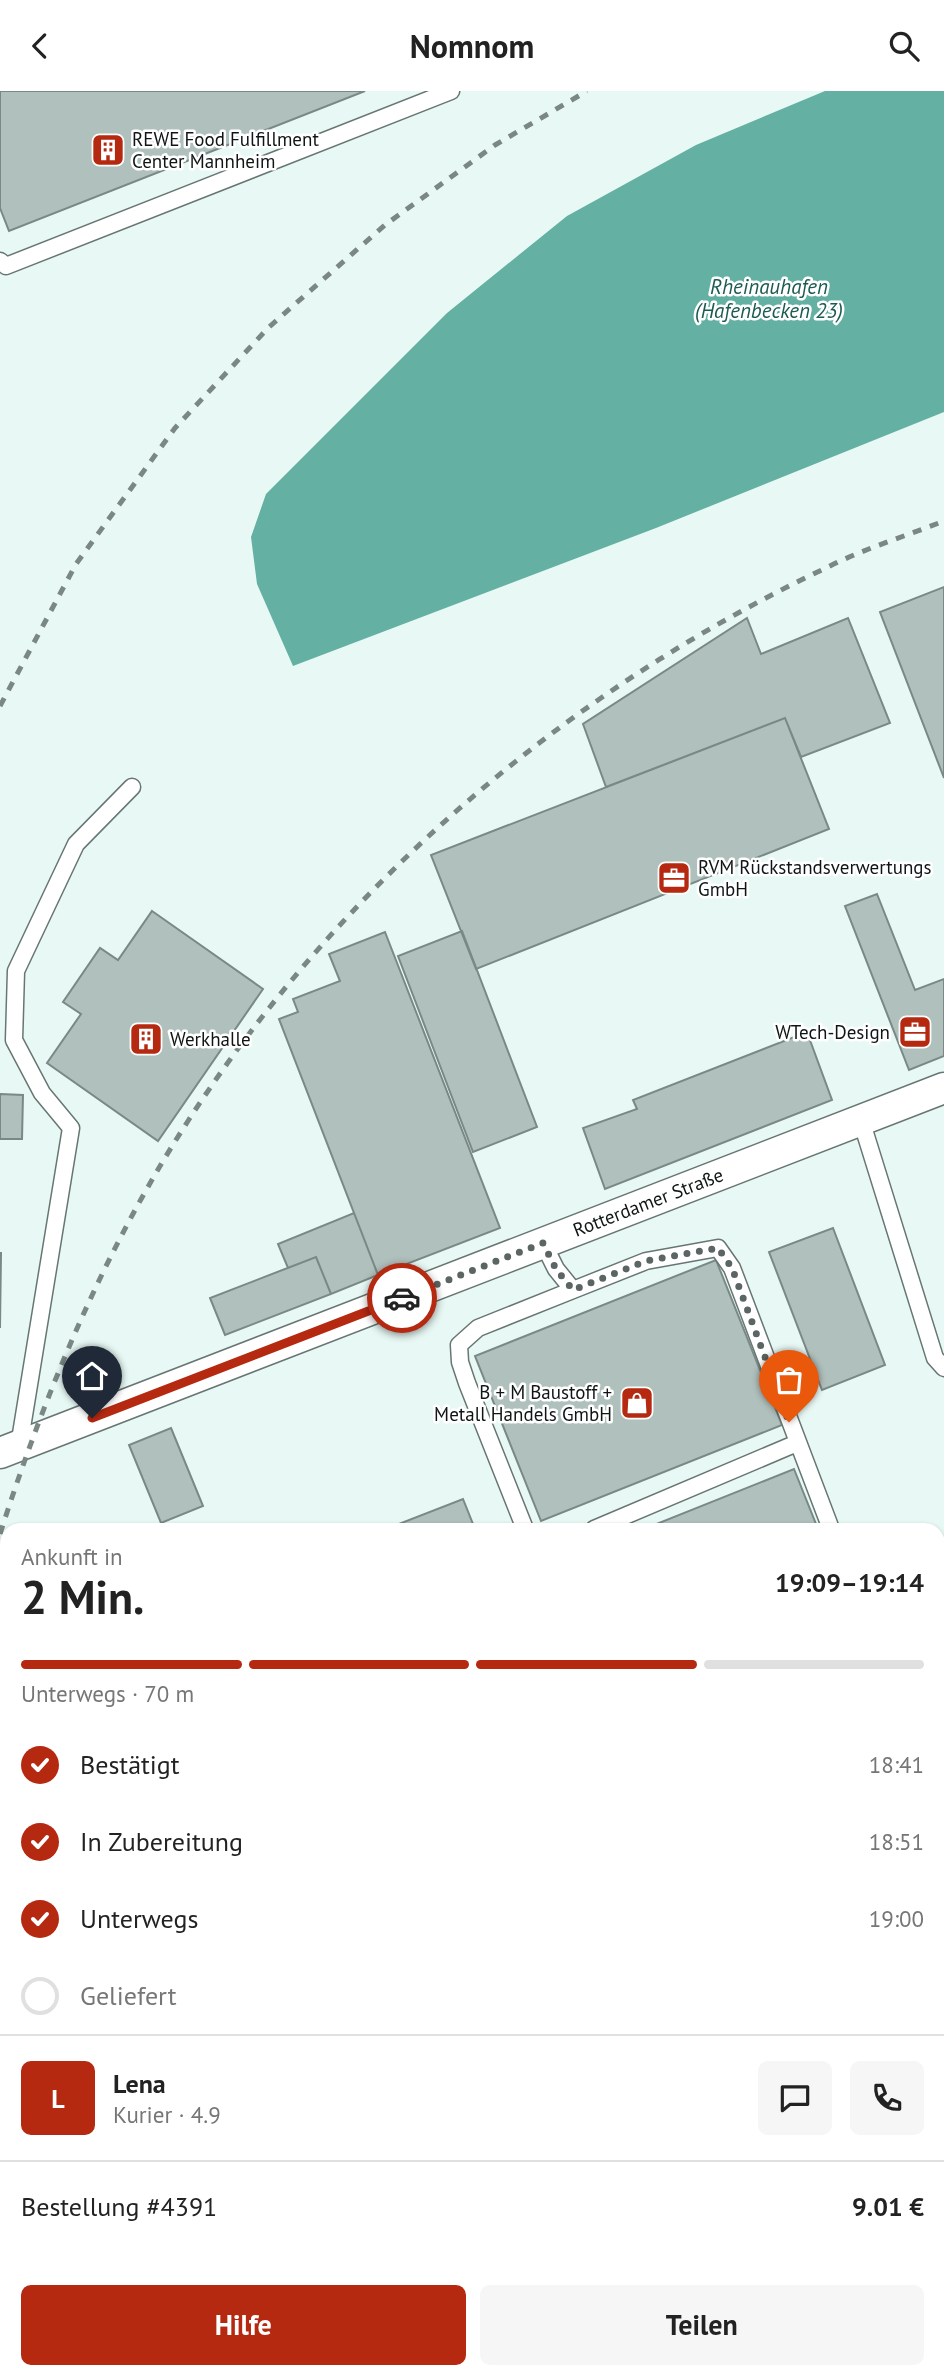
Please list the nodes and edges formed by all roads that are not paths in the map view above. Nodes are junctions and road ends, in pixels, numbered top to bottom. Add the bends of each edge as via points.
1 (451, 91) edge
2 (0, 261) edge
3 (132, 787) dead end
4 (944, 1088) edge
5 (861, 1121) junction
6 (543, 1243) junction
7 (573, 1290) junction
8 (944, 1368) edge
9 (797, 1443) junction
10 (9, 1449) edge
11 (522, 1523) edge
12 (608, 1523) edge
13 (829, 1523) edge

1 - 2 lane via 6,266
3 - 10 lane via 76,844 16,971 14,1040 43,1093 71,1128
4 - 5 street, Rotterdamer Straße
5 - 6 street, Rotterdamer Straße
5 - 8 lane via 935,1358
6 - 7 lane
6 - 10 street, Rotterdamer Straße
7 - 9 lane via 646,1261 718,1248 732,1268
7 - 11 lane via 478,1328 459,1345 467,1383
9 - 12 lane
9 - 13 lane

